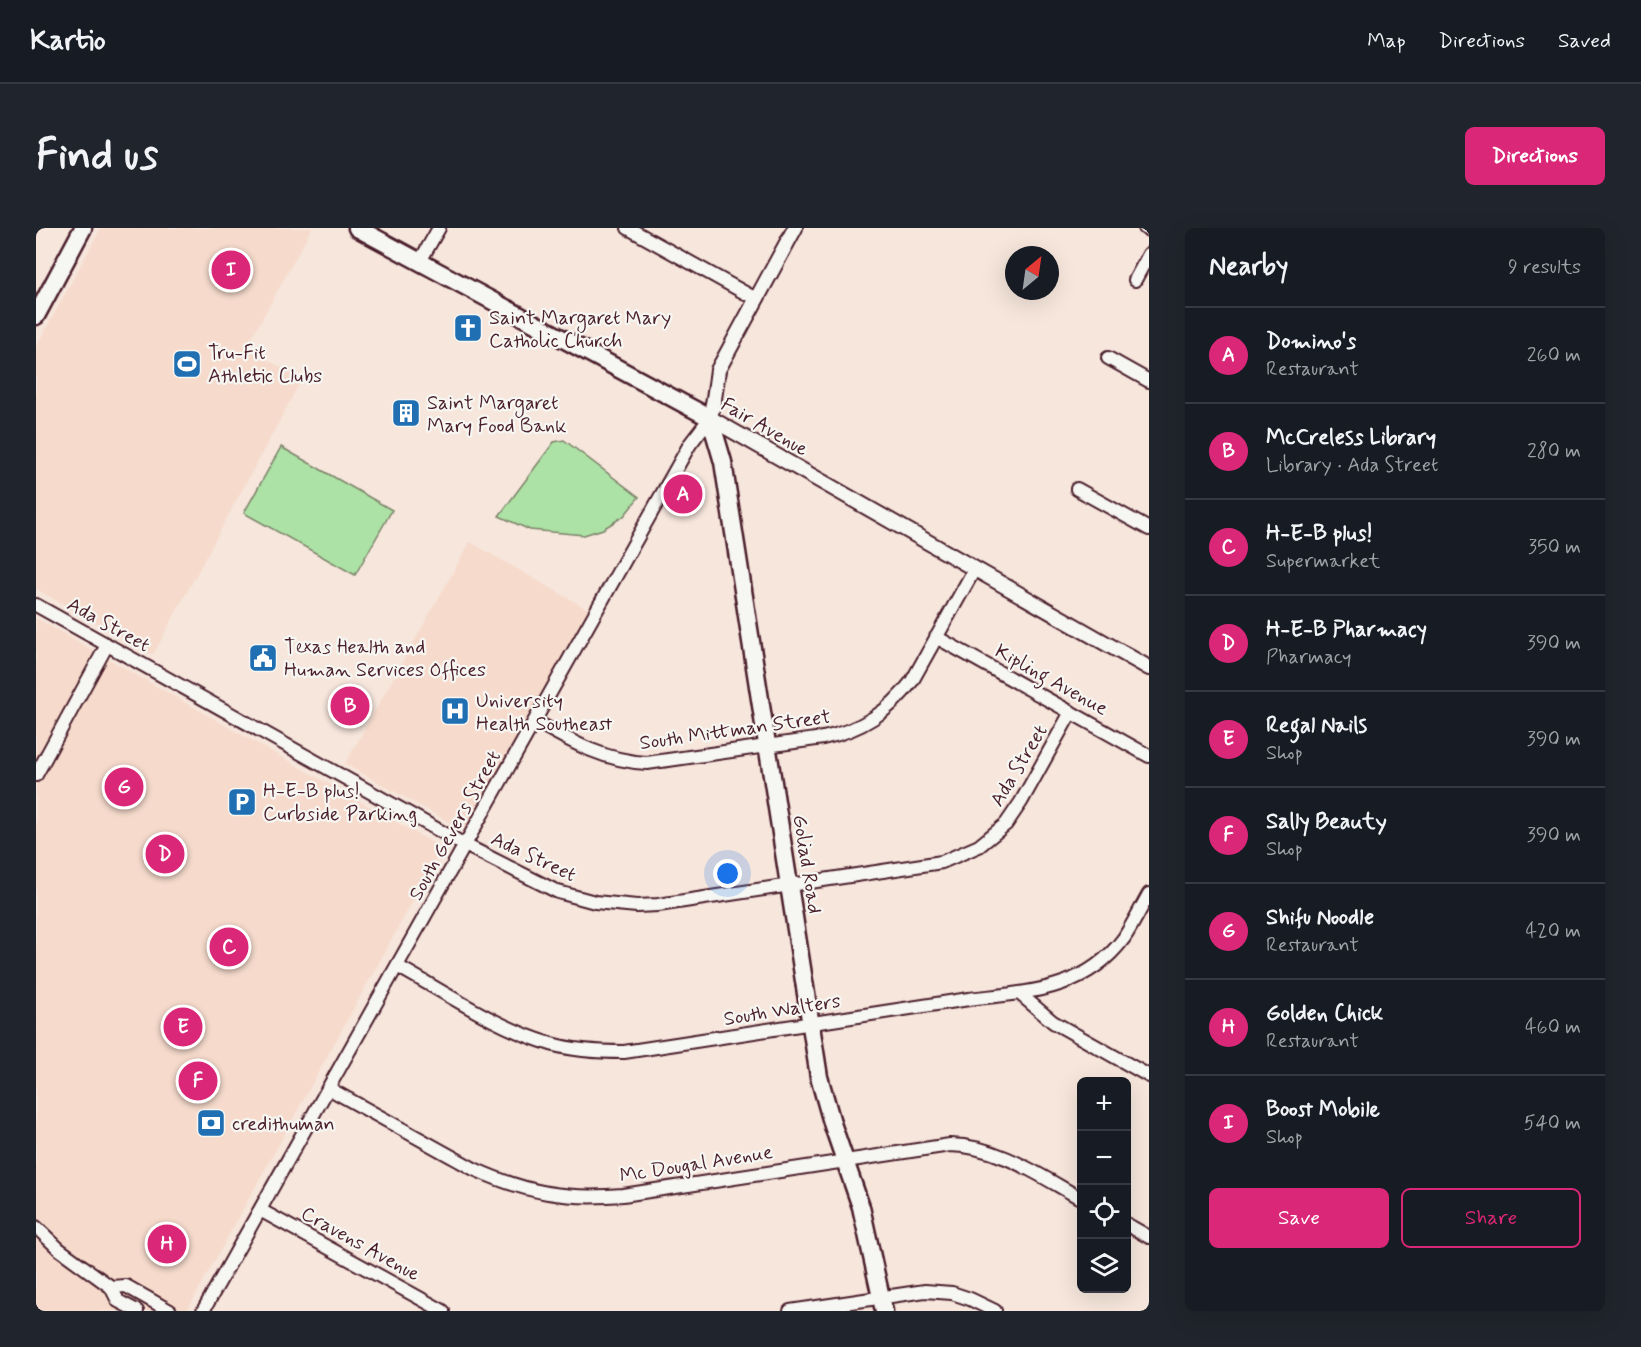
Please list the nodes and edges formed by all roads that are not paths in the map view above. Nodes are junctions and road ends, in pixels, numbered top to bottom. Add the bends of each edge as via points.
1 (83, 228) edge
2 (357, 228) edge
3 (440, 228) edge
4 (627, 228) edge
5 (795, 228) edge
6 (1145, 228) edge
7 (1149, 230) edge
8 (1149, 254) edge
9 (419, 262) junction
10 (1135, 280) dead end
11 (756, 299) junction
12 (36, 316) edge
13 (1108, 358) dead end
14 (1149, 381) edge
15 (710, 418) junction
16 (1077, 489) dead end
17 (1149, 529) edge
18 (974, 570) junction
19 (36, 605) edge
20 (936, 637) junction
21 (107, 645) junction
22 (1149, 668) edge
23 (1071, 712) junction
24 (535, 721) junction
25 (768, 746) junction
26 (1149, 756) edge
27 (36, 776) edge
28 (465, 845) junction
29 (790, 885) junction
30 (1149, 894) edge
31 (1144, 913) edge
32 (397, 966) junction
33 (1020, 994) junction
34 (810, 1024) junction
35 (1149, 1076) edge
36 (328, 1088) junction
37 (845, 1160) junction
38 (1077, 1196) edge
39 (260, 1210) junction
40 (36, 1227) edge
41 (1131, 1227) edge
42 (1149, 1237) edge
43 (111, 1287) junction
44 (882, 1304) edge
45 (137, 1311) edge
46 (170, 1311) edge
47 (203, 1311) edge
48 (443, 1311) edge
49 (790, 1311) edge
50 (995, 1311) edge

1 - 12 main road
2 - 9 main road, Fair Avenue
3 - 9 street
4 - 11 street
5 - 11 street, South Gevers Street
6 - 7 street
8 - 10 street
9 - 15 main road, Fair Avenue
11 - 15 street, South Gevers Street via 718,370
13 - 14 street
15 - 18 street, Fair Avenue
15 - 24 street, South Gevers Street via 690,444
15 - 25 main road, Goliad Road via 723,462
16 - 17 street
18 - 20 street, South Mittman Street
18 - 22 street, Fair Avenue
19 - 21 street, Ada Street
20 - 23 street, Kipling Avenue
20 - 25 street, South Mittman Street via 903,692 873,719 836,735
21 - 27 street
21 - 28 street, Ada Street
23 - 26 street, Kipling Avenue
23 - 29 street, Ada Street via 1014,814 979,846 942,861
24 - 25 street, South Mittman Street via 588,751 634,763
24 - 28 street, South Gevers Street
25 - 29 main road, Goliad Road
28 - 29 street, Ada Street via 558,892 616,905 658,905
28 - 32 street, South Gevers Street
29 - 34 main road, Goliad Road
30 - 31 street, South Walters
31 - 33 street, South Walters via 1095,967 1060,986
32 - 34 street, South Walters via 507,1027 544,1042 576,1049 640,1050
32 - 36 street, South Gevers Street
33 - 34 street, South Walters
33 - 35 street via 1053,1022
34 - 37 main road, Goliad Road via 824,1098
36 - 37 street, Mc Dougal Avenue via 474,1169 546,1194 590,1198
36 - 39 street, South Gevers Street
37 - 38 street, Mc Dougal Avenue via 939,1146 972,1146 1013,1161
37 - 44 main road, Goliad Road via 861,1208
39 - 47 street, South Gevers Street
39 - 48 street, Cravens Avenue
40 - 43 street via 59,1250
41 - 42 street
43 - 45 street via 118,1301
43 - 46 street via 126,1286
44 - 49 street
44 - 50 street via 913,1292 937,1292 970,1299

